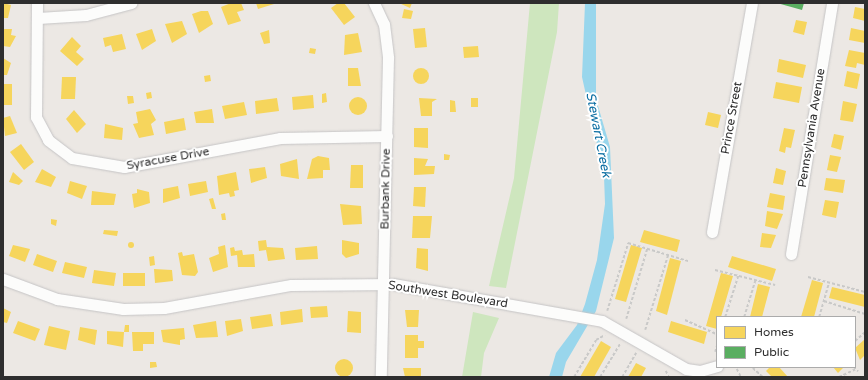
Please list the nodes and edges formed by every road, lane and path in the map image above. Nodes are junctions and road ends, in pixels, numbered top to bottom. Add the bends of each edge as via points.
1 (38, 3) edge
2 (131, 3) edge
3 (374, 3) edge
4 (752, 3) edge
5 (832, 3) edge
6 (38, 18) junction
7 (387, 136) junction
8 (712, 232) dead end
9 (647, 249) junction
10 (791, 254) dead end
11 (668, 255) junction
12 (688, 261) dead end
13 (715, 270) dead end
14 (738, 276) junction
15 (808, 277) dead end
16 (3, 279) edge
17 (755, 280) junction
18 (829, 282) junction
19 (385, 284) junction
20 (776, 285) dead end
21 (865, 292) edge
22 (824, 301) junction
23 (865, 314) edge
24 (725, 316) edge
25 (744, 316) edge
26 (819, 316) edge
27 (604, 318) junction
28 (626, 319) dead end
29 (685, 320) dead end
30 (645, 330) dead end
31 (865, 332) edge
32 (605, 334) dead end
33 (716, 334) edge
34 (856, 340) edge
35 (620, 344) dead end
36 (716, 348) edge
37 (715, 352) dead end
38 (636, 353) dead end
39 (716, 366) edge
40 (753, 368) dead end
41 (855, 368) edge
42 (737, 369) dead end
43 (666, 371) dead end
44 (858, 371) dead end
45 (381, 377) edge
46 (574, 377) edge
47 (600, 377) edge
48 (622, 377) edge
49 (669, 377) edge
50 (741, 377) edge
51 (763, 377) edge
52 (839, 377) edge

1 - 6 street, Syracuse Drive
2 - 6 street via 86,15
3 - 7 street, Burbank Drive via 387,41
4 - 8 street, Prince Street
5 - 10 street, Pennsylvania Avenue
6 - 7 street, Syracuse Drive via 34,102 37,124 57,150 80,161 124,167 280,138
7 - 19 street, Burbank Drive
9 - 11 path
9 - 27 path via 628,243
9 - 28 path
11 - 12 path
11 - 30 path
13 - 14 path
14 - 17 path
14 - 24 path
15 - 18 path
16 - 19 street, Southwest Boulevard via 57,299 124,309 170,307 291,285
17 - 20 path
17 - 25 path
18 - 21 path
18 - 22 path
19 - 27 street, Southwest Boulevard via 576,316
19 - 45 street, Burbank Drive
22 - 23 path
22 - 26 path
27 - 39 street, Southwest Boulevard via 686,369 700,371
29 - 33 path
31 - 34 path
32 - 46 path via 596,340
35 - 47 path
36 - 37 path
38 - 48 path
40 - 51 path
41 - 44 path
41 - 52 path
42 - 50 path
43 - 49 path

